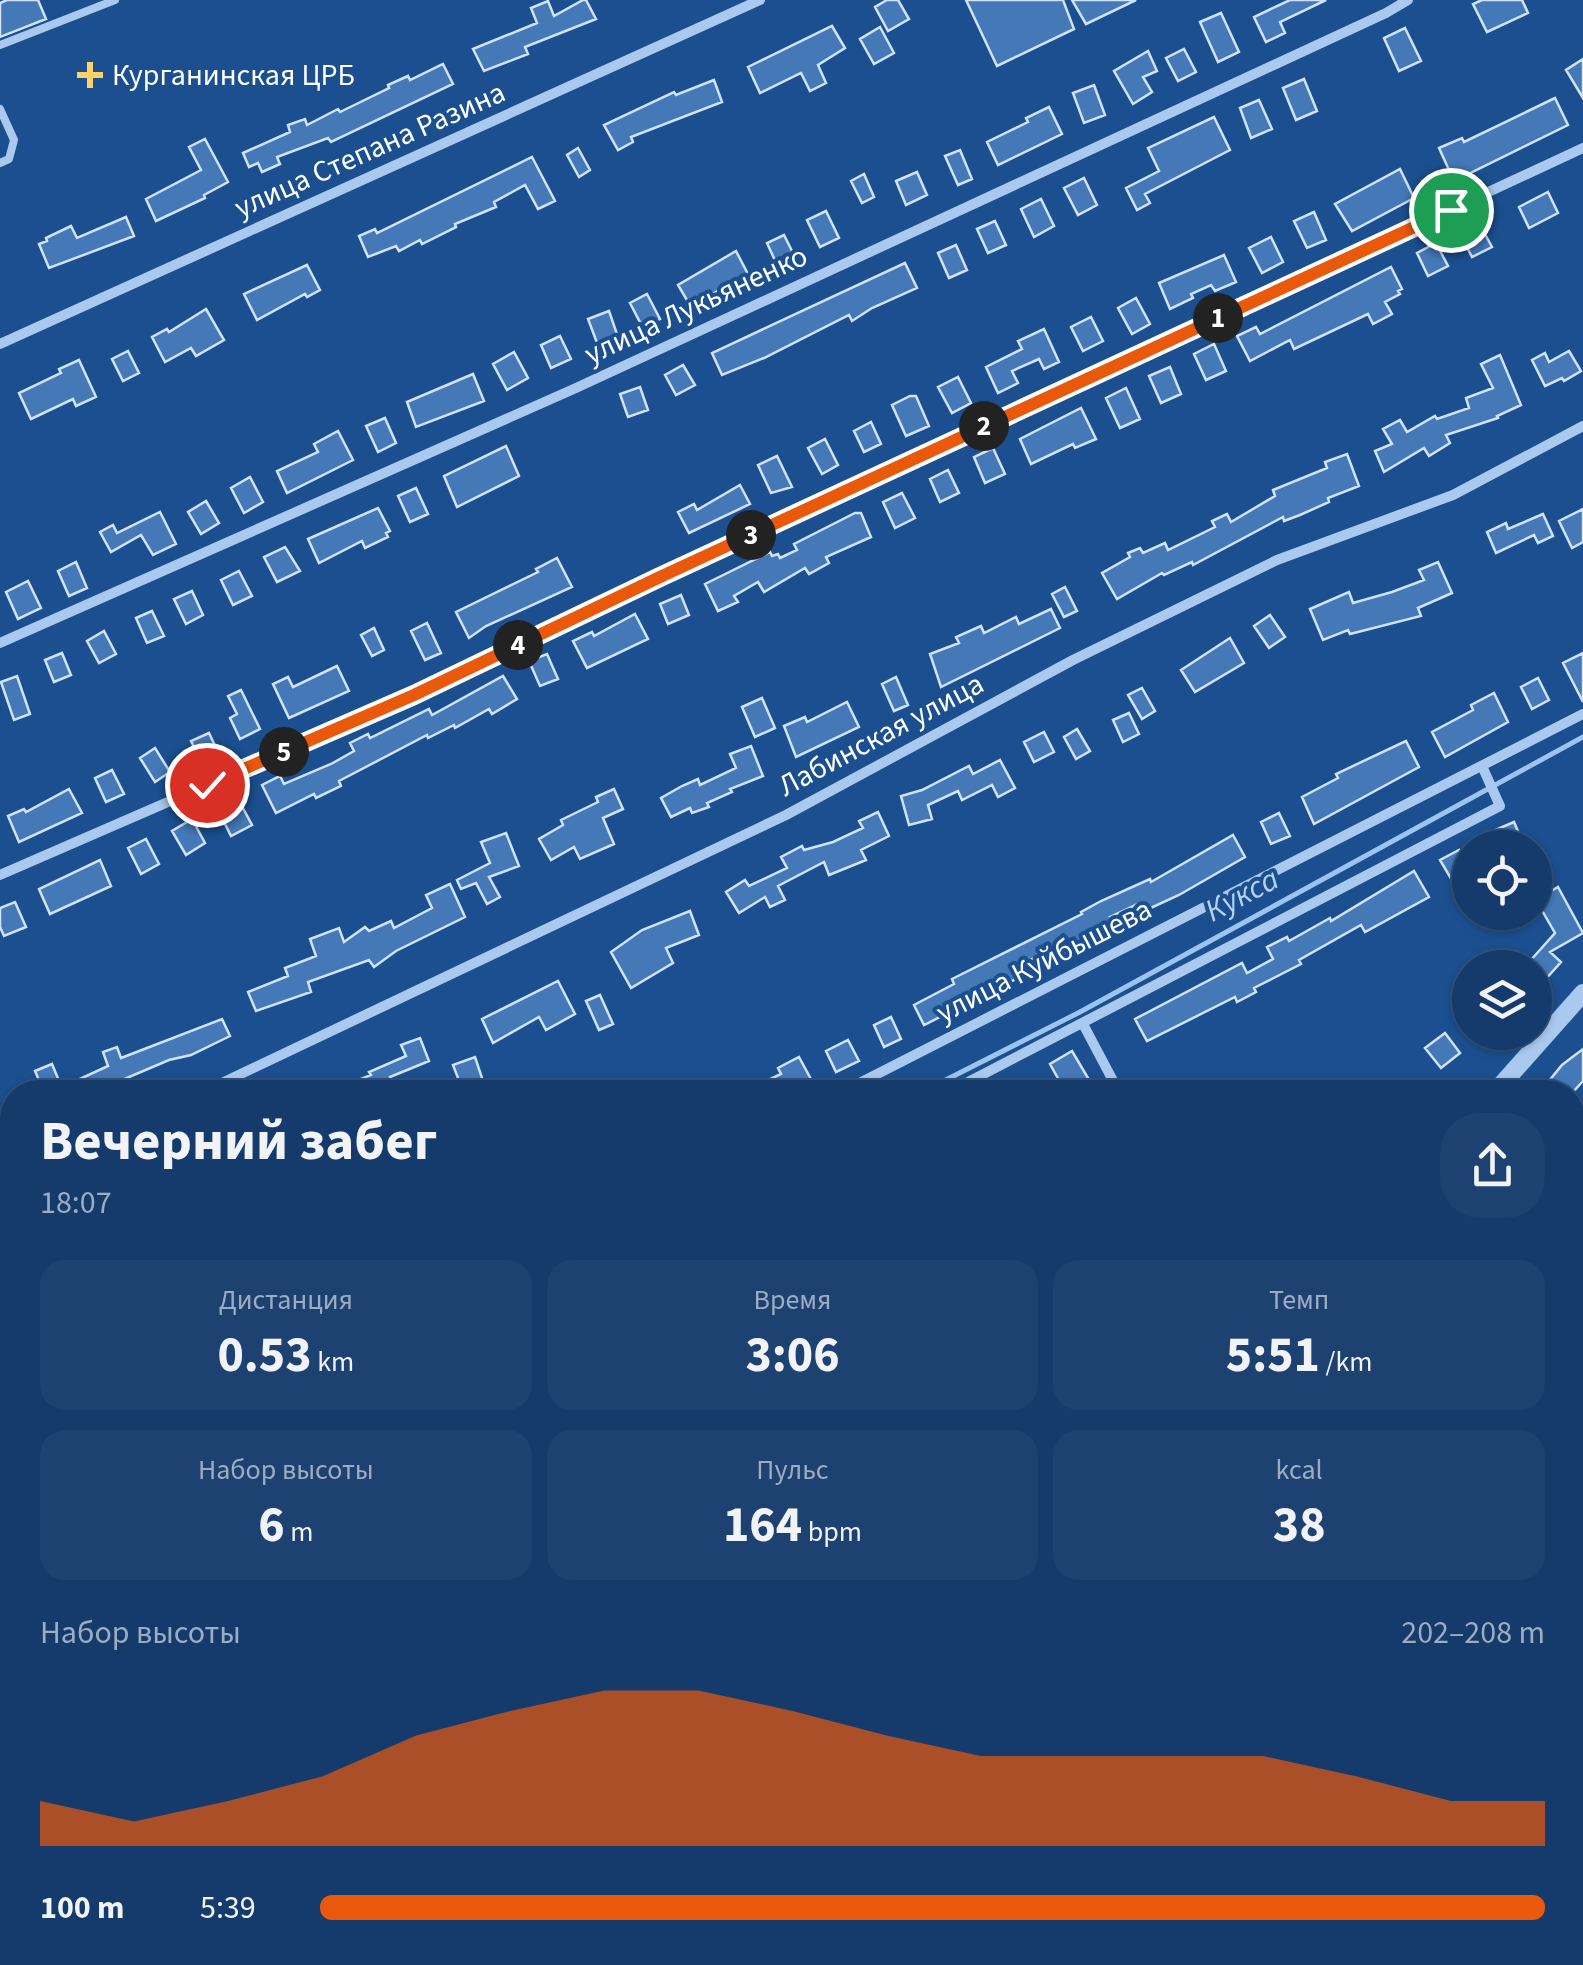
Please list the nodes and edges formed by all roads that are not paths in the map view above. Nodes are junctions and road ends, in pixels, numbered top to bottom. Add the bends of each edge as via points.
1 (115, 0) edge
2 (760, 0) edge
3 (1408, 0) edge
4 (0, 46) edge
5 (0, 109) edge
6 (1583, 148) edge
7 (0, 164) edge
8 (0, 344) edge
9 (1583, 426) edge
10 (0, 643) edge
11 (1583, 714) edge
12 (1482, 766) junction
13 (0, 875) edge
14 (1583, 993) edge
15 (1083, 1024) junction
16 (228, 1080) edge
17 (866, 1080) edge
18 (973, 1080) edge
19 (1113, 1080) edge
20 (1506, 1080) edge

1 - 4 lane
2 - 8 street, улица Степана Разина
3 - 10 street, улица Лукьяненко via 576,388
5 - 7 lane via 14,140 9,159
6 - 13 street via 414,695
9 - 16 street, Лабинская улица via 1453,495 1277,560 786,814
11 - 12 street, улица Куйбышева
12 - 15 street via 1500,806
12 - 17 street, улица Куйбышева
14 - 20 street
15 - 18 street
15 - 19 street

